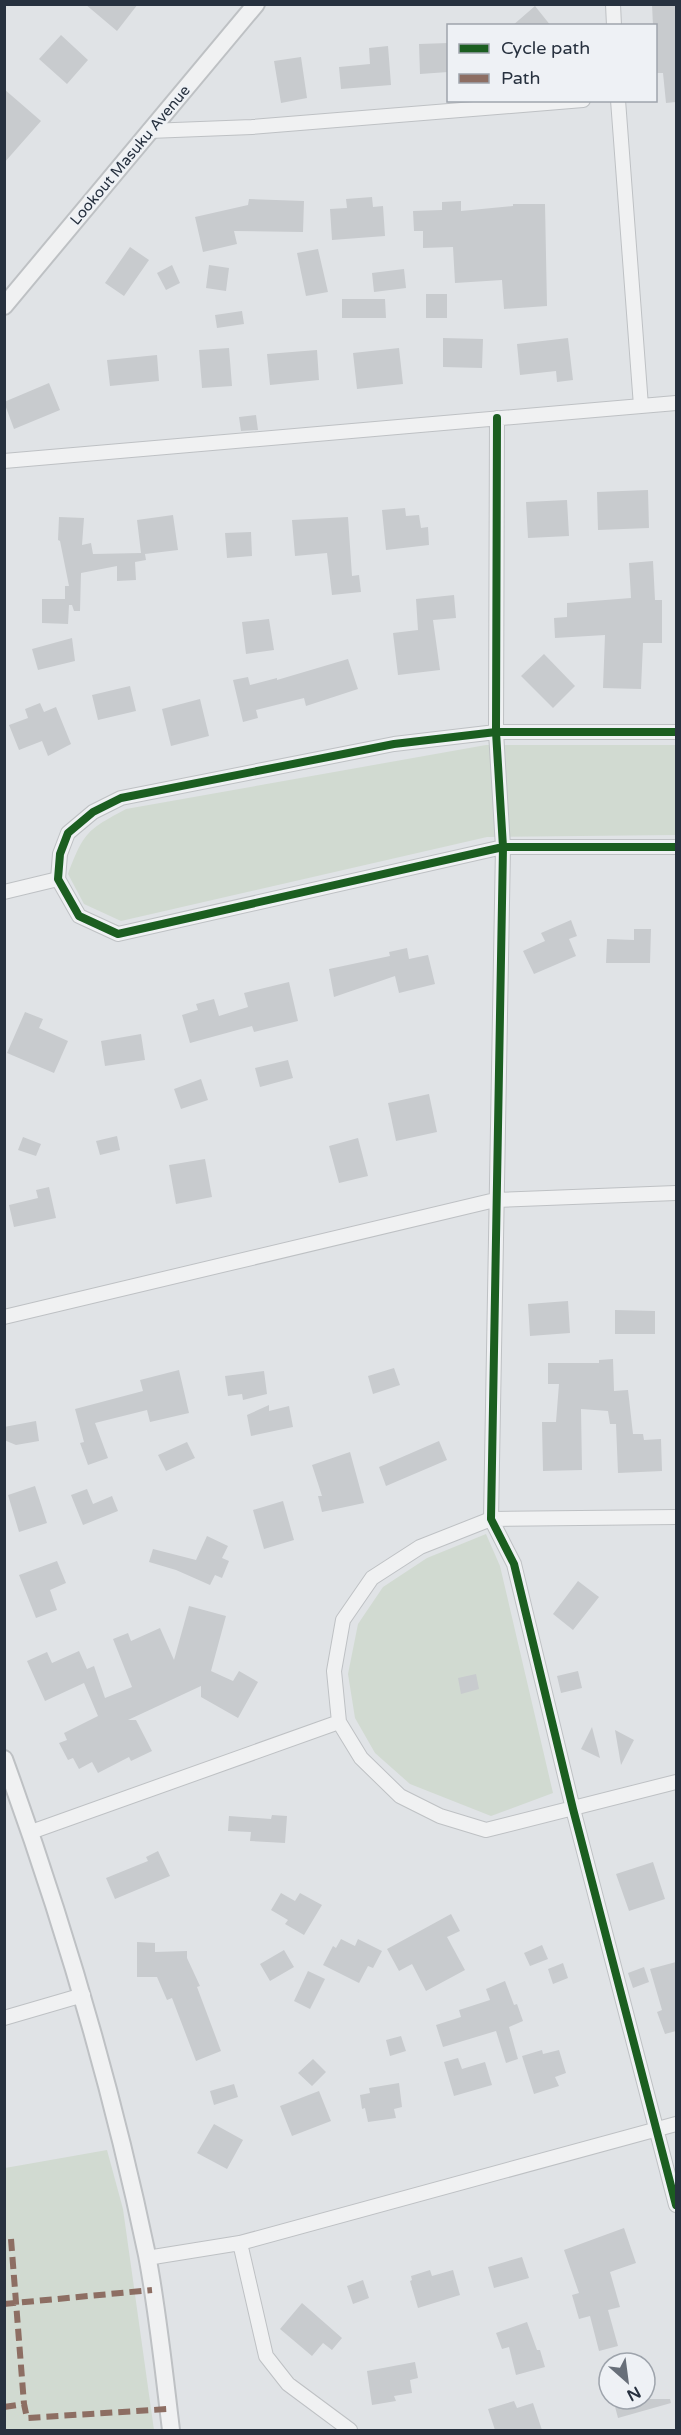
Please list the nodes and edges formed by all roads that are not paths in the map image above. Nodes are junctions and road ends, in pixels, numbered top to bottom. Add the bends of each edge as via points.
1 (256, 4) edge
2 (613, 4) edge
3 (614, 24) edge
4 (558, 102) edge
5 (618, 102) edge
6 (149, 131) junction
7 (4, 306) edge
8 (676, 403) edge
9 (641, 406) junction
10 (497, 418) junction
11 (4, 461) edge
12 (496, 732) junction
13 (676, 732) edge
14 (503, 847) junction
15 (676, 847) edge
16 (58, 879) junction
17 (4, 892) edge
18 (676, 1194) edge
19 (495, 1200) junction
20 (4, 1317) edge
21 (676, 1517) edge
22 (491, 1519) junction
23 (339, 1722) junction
24 (4, 1759) edge
25 (676, 1782) edge
26 (573, 1809) junction
27 (31, 1832) junction
28 (83, 1995) junction
29 (4, 2018) edge
30 (676, 2124) edge
31 (657, 2130) junction
32 (676, 2205) edge
33 (240, 2244) junction
34 (147, 2258) junction
35 (171, 2430) edge
36 (350, 2430) edge

1 - 6 street, Lookout Masuku Avenue
2 - 3 street
4 - 6 street via 252,127
5 - 9 street
6 - 7 street, Lookout Masuku Avenue
8 - 9 street
9 - 10 street
10 - 11 street
10 - 12 street
12 - 13 street
12 - 14 street
12 - 16 street via 393,744 121,798 93,812 68,833 60,854
14 - 15 street
14 - 16 street via 118,934 79,916
14 - 19 street
16 - 17 street
18 - 19 street
19 - 20 street
19 - 22 street
21 - 22 street
22 - 23 street via 420,1547 372,1578 343,1620 334,1671
22 - 26 street via 514,1564
23 - 26 street via 361,1758 400,1796 440,1816 486,1830
23 - 27 street
24 - 27 street
25 - 26 street
26 - 31 street
27 - 28 street
28 - 29 street
28 - 34 street
30 - 31 street
31 - 32 street
31 - 33 street
33 - 34 street
33 - 36 street via 266,2356 288,2384
34 - 35 street

